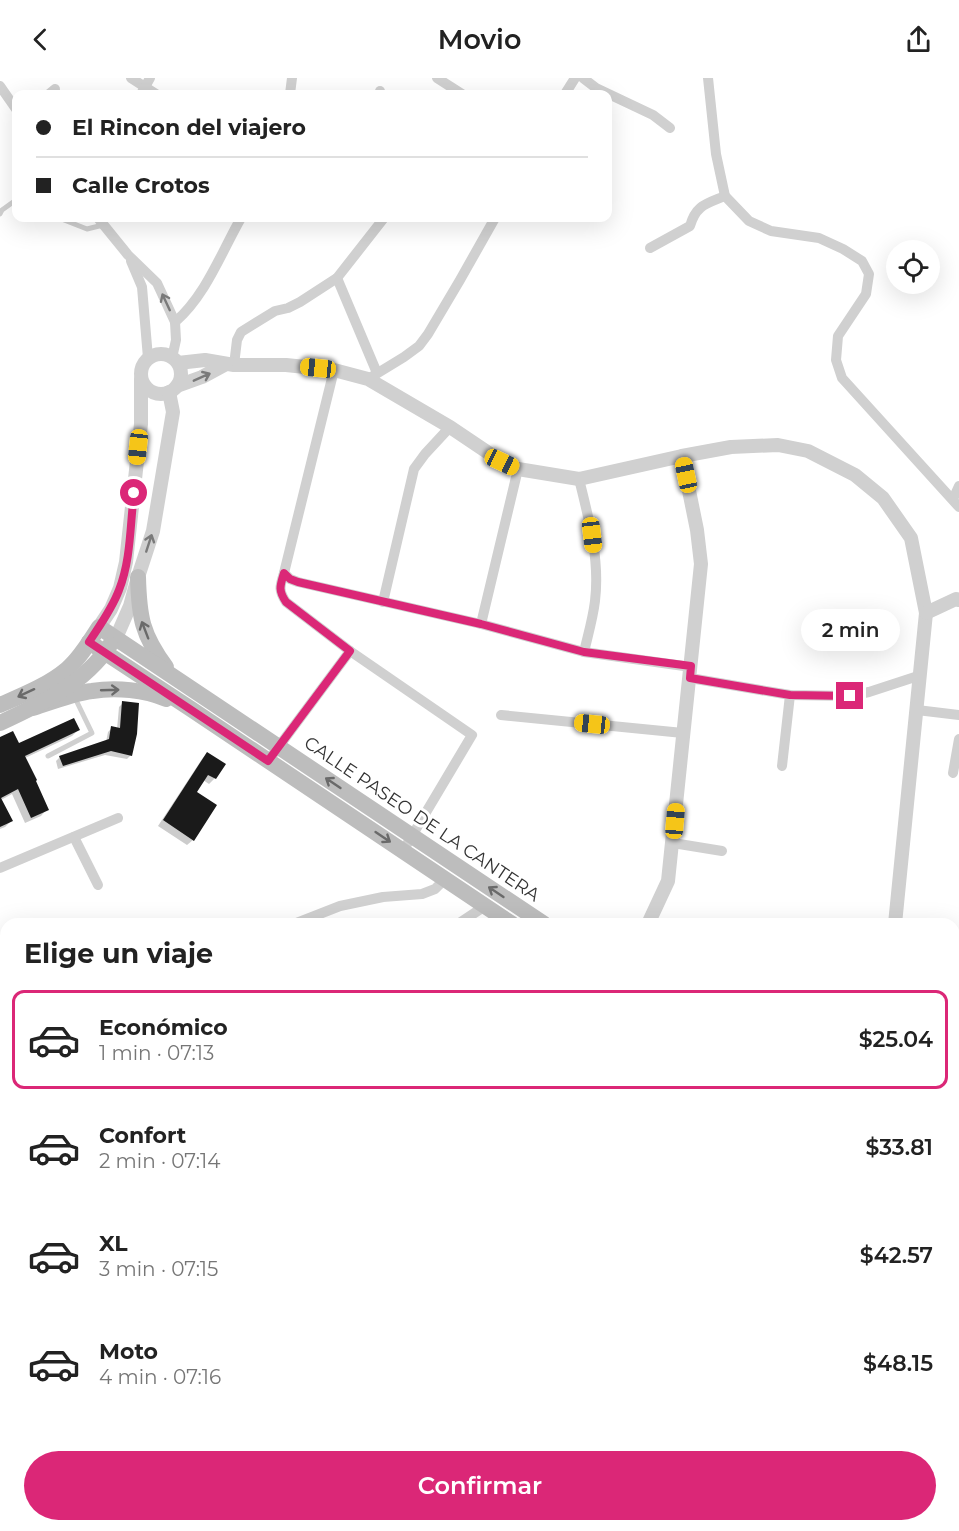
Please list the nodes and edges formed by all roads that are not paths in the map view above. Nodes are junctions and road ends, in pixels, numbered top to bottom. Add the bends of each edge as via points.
1 (131, 78) edge
2 (437, 78) edge
3 (583, 78) edge
4 (708, 78) edge
5 (0, 86) edge
6 (146, 87) edge
7 (456, 90) edge
8 (600, 90) edge
9 (612, 96) edge
10 (12, 103) edge
11 (670, 128) dead end
12 (724, 196) junction
13 (12, 203) edge
14 (0, 214) edge
15 (70, 222) edge
16 (98, 222) edge
17 (101, 222) edge
18 (239, 222) edge
19 (381, 222) edge
20 (493, 222) edge
21 (650, 248) dead end
22 (128, 255) junction
23 (337, 278) junction
24 (175, 322) junction
25 (148, 358) junction
26 (175, 360) junction
27 (230, 364) junction
28 (334, 370) junction
29 (373, 376) junction
30 (141, 380) junction
31 (173, 389) junction
32 (450, 427) junction
33 (682, 456) junction
34 (518, 470) junction
35 (579, 479) junction
36 (959, 486) edge
37 (956, 503) edge
38 (284, 573) junction
39 (138, 577) junction
40 (958, 598) edge
41 (383, 602) junction
42 (926, 613) junction
43 (481, 624) junction
44 (99, 627) junction
45 (116, 638) junction
46 (89, 642) junction
47 (350, 651) junction
48 (584, 652) junction
49 (105, 653) junction
50 (691, 672) junction
51 (172, 675) junction
52 (918, 676) junction
53 (66, 686) junction
54 (790, 695) junction
55 (0, 705) edge
56 (191, 709) junction
57 (917, 710) junction
58 (501, 715) dead end
59 (959, 715) edge
60 (0, 723) edge
61 (683, 733) junction
62 (959, 739) edge
63 (278, 747) junction
64 (48, 756) dead end
65 (268, 761) junction
66 (782, 766) dead end
67 (953, 773) dead end
68 (118, 818) dead end
69 (412, 836) junction
70 (74, 837) junction
71 (673, 843) junction
72 (403, 851) junction
73 (722, 851) dead end
74 (0, 868) edge
75 (445, 879) junction
76 (98, 885) dead end
77 (485, 906) junction
78 (309, 918) edge
79 (468, 918) edge
80 (503, 918) edge
81 (535, 918) edge
82 (654, 918) edge
83 (896, 918) edge

1 - 6 street
2 - 7 street
3 - 8 street
4 - 12 street
5 - 10 street
9 - 11 street via 653,115
12 - 21 street via 702,206 690,226
12 - 37 street via 749,221 771,231 819,238 862,261 869,274 866,294 838,336 836,360 842,378
13 - 14 lane
15 - 16 lane via 87,229
17 - 22 street
18 - 24 street via 194,303
19 - 23 street
20 - 29 street via 428,334 404,357
24 -> 22 street via 157,282
22 - 25 street via 142,287
23 - 27 street via 241,332
23 - 29 street
24 - 26 street
25 - 26 street via 164,354
25 - 30 street via 141,368
26 - 27 street
26 - 31 street via 181,375
27 - 28 street
31 -> 27 street
28 - 29 street
28 - 38 street
29 - 32 street
30 - 31 street via 159,394
30 - 44 street via 141,424 126,562 120,588
39 -> 31 street via 153,531 174,412
32 - 34 street
32 - 41 street via 414,469
33 - 35 street
33 - 42 street via 778,444 808,451 855,475 883,498 911,538
33 - 50 street via 701,564
34 - 35 street
34 - 43 street
35 - 48 street via 596,566 595,600
36 - 37 street
38 - 41 street via 298,582
38 - 47 street via 280,585 286,602
39 - 45 street
51 -> 39 main road via 142,627
40 - 42 street
41 - 43 street
42 - 52 street
43 - 48 street
44 - 45 main road, CALLE PASEO DE LA CANTERA
44 - 46 main road
45 - 49 main road
45 - 51 main road, CALLE PASEO DE LA CANTERA
46 - 49 main road, CALLE PASEO DE LA CANTERA
46 - 53 main road via 69,667
47 - 63 street
47 - 69 street via 472,735
48 - 50 street
49 - 53 main road via 80,680
49 - 56 main road, CALLE PASEO DE LA CANTERA
50 - 54 street
50 - 61 street
51 - 63 main road, CALLE PASEO DE LA CANTERA
52 - 54 street via 850,696
52 - 57 street
53 -> 55 main road via 36,688
53 -> 56 main road via 155,694
53 - 60 main road via 33,708
53 - 64 lane via 92,733
54 - 66 street
56 - 65 main road, CALLE PASEO DE LA CANTERA
57 - 59 street
57 - 83 street
58 - 61 street
61 - 71 street
62 - 67 street
63 - 65 street
69 -> 63 main road, CALLE PASEO DE LA CANTERA
65 -> 72 main road, CALLE PASEO DE LA CANTERA
68 - 70 street
69 - 72 street
81 -> 69 main road, CALLE PASEO DE LA CANTERA
70 - 74 street
70 - 76 street
71 - 73 street
71 - 82 street via 668,881
72 - 75 main road, CALLE PASEO DE LA CANTERA
75 - 77 main road, CALLE PASEO DE LA CANTERA
75 - 78 street via 422,894 340,906
77 - 79 street
77 - 80 main road, CALLE PASEO DE LA CANTERA

